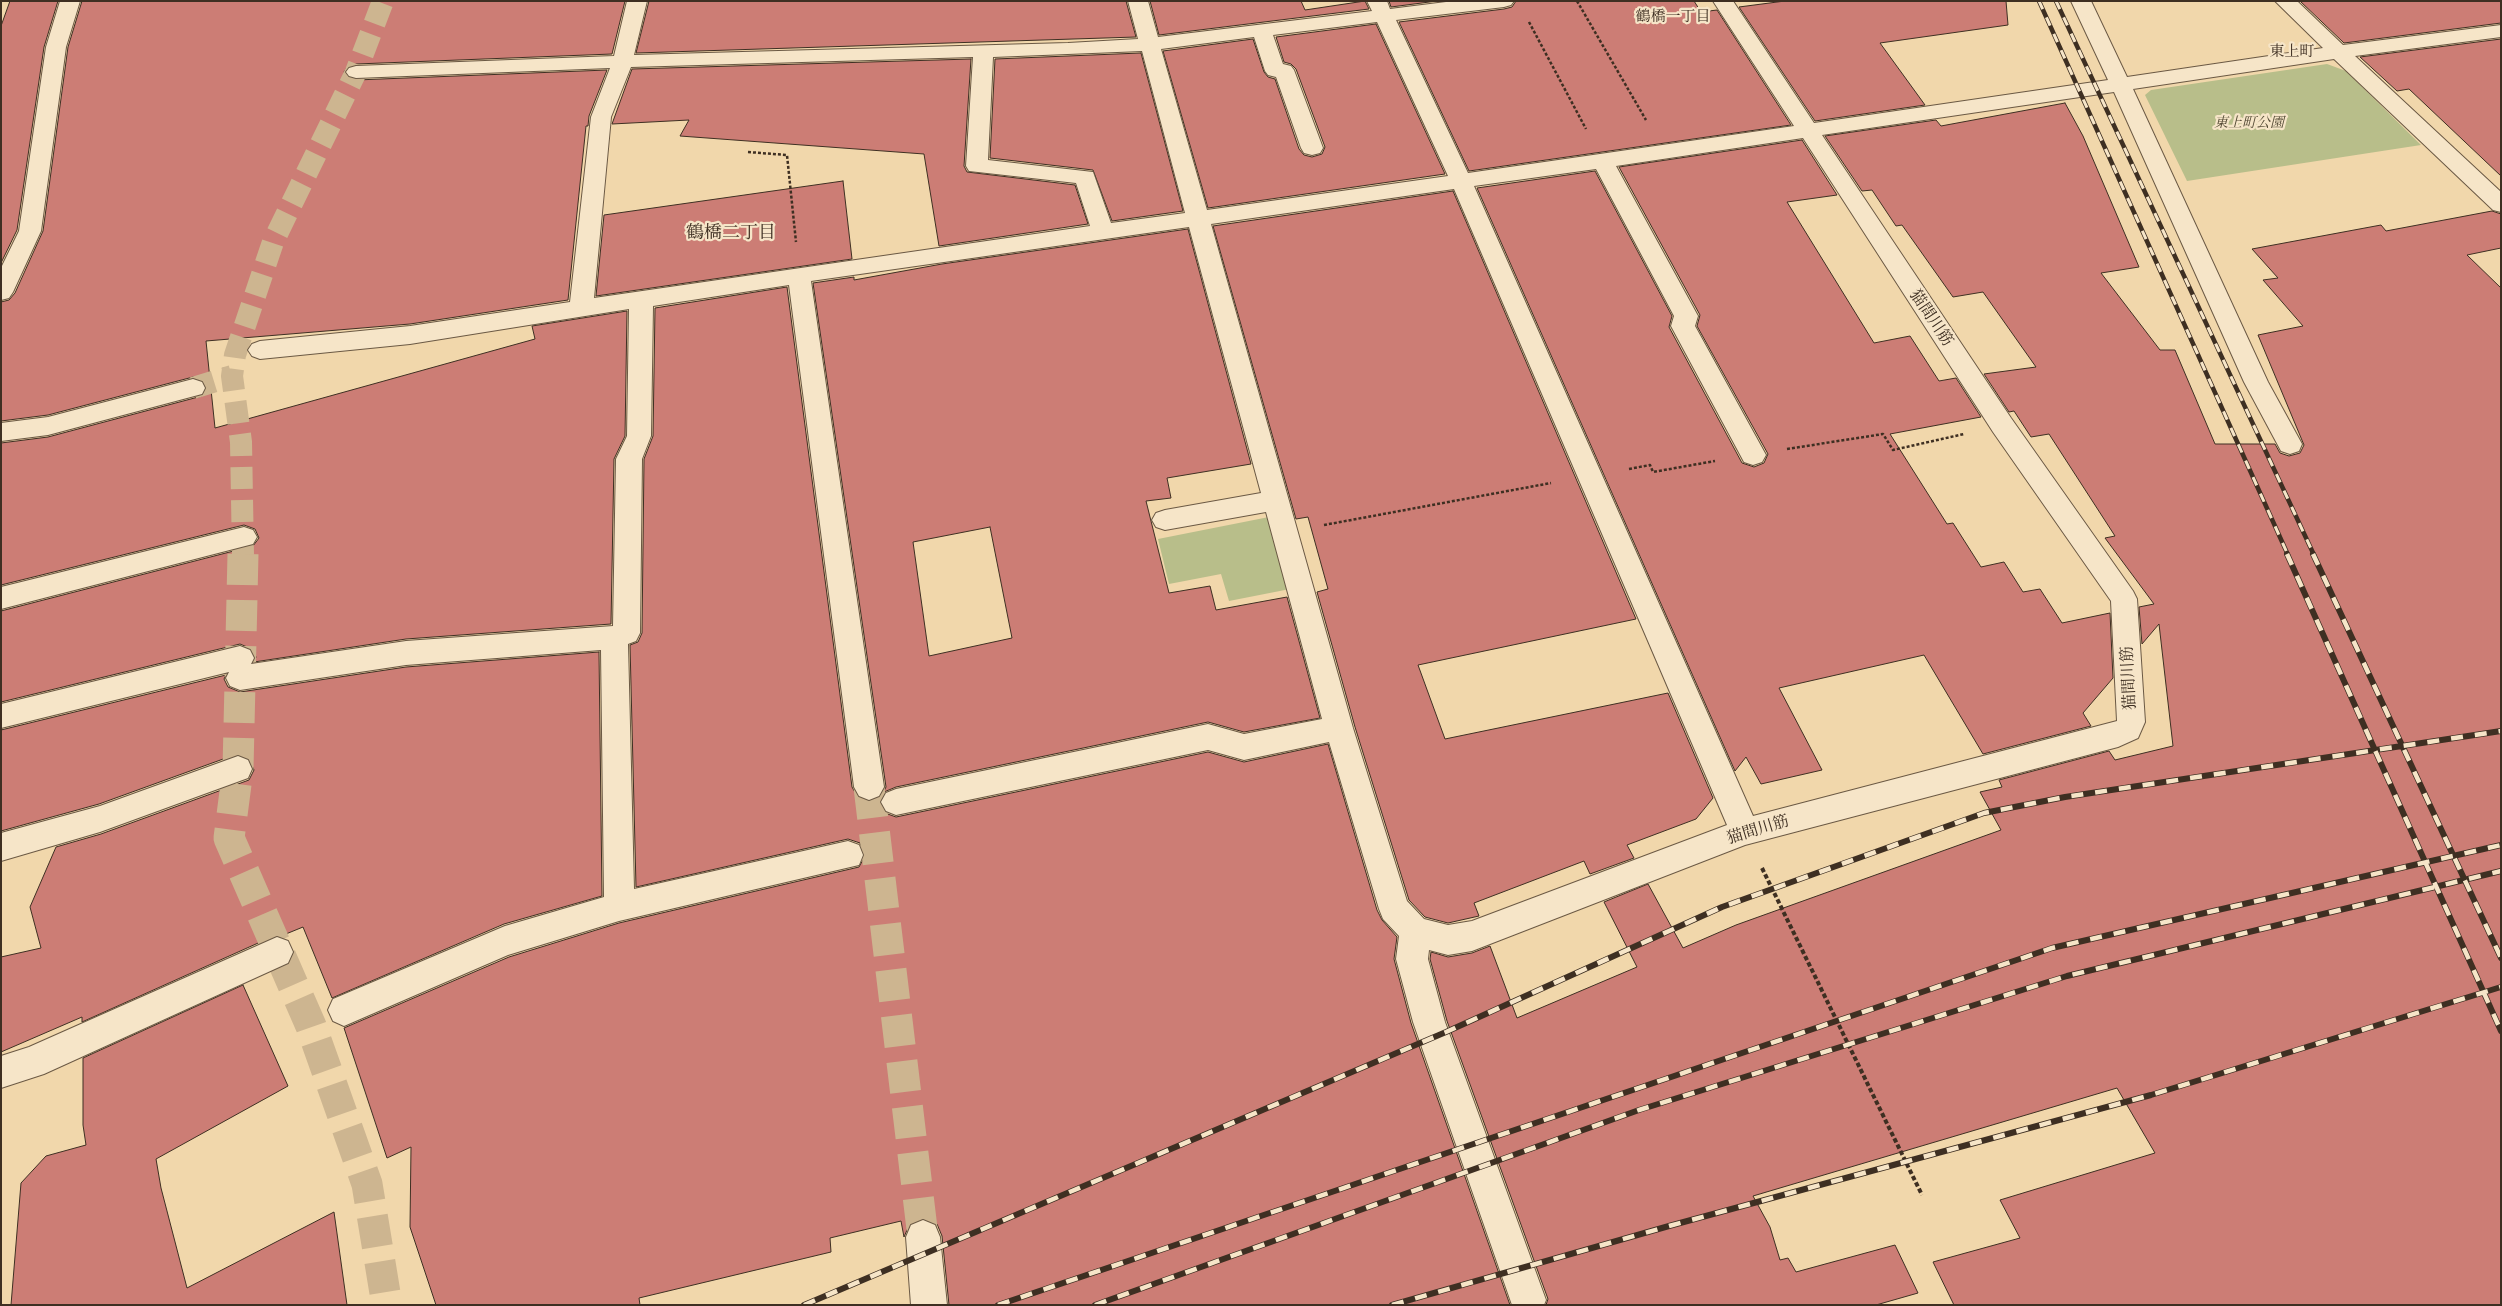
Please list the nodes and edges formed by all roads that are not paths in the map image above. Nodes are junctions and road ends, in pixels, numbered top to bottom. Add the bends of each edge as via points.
1 (70, 1) edge
2 (637, 1) edge
3 (1138, 1) edge
4 (1504, 1) edge
5 (1723, 1) edge
6 (2081, 1) edge
7 (2285, 1) edge
8 (1380, 8) edge
9 (1260, 30) junction
10 (2501, 31) edge
11 (1150, 44) junction
12 (983, 50) junction
13 (2338, 52) junction
14 (623, 61) junction
15 (356, 72) dead end
16 (2120, 84) junction
17 (1806, 129) junction
18 (1312, 148) dead end
19 (1603, 161) junction
20 (1461, 181) junction
21 (2501, 205) edge
22 (1200, 219) junction
23 (1103, 233) junction
24 (799, 275) junction
25 (1, 292) edge
26 (641, 300) junction
27 (581, 309) junction
28 (260, 350) dead end
29 (193, 388) tunnel mouth
30 (1, 432) edge
31 (2290, 444) dead end
32 (1753, 455) road end
33 (1277, 500) junction
34 (1165, 520) dead end
35 (244, 537) dead end
36 (1, 598) edge
37 (614, 637) junction
38 (1, 716) edge
39 (1339, 728) junction
40 (238, 769) dead end
41 (868, 788) tunnel mouth
42 (896, 802) dead end
43 (1745, 832) junction
44 (1, 847) edge
45 (848, 855) dead end
46 (619, 907) junction
47 (1415, 931) junction
48 (277, 952) dead end
49 (344, 1010) dead end
50 (1, 1072) edge
51 (923, 1237) tunnel mouth
52 (1528, 1300) dead end
53 (929, 1305) edge

1 - 25 street via 56,47 30,231
2 - 14 street
3 - 11 street
4 - 8 street
5 - 17 street, 猫間川筋
6 - 16 street
7 - 13 street
8 - 9 street
8 - 20 street
9 - 11 street
9 - 18 street via 1275,72 1284,70
10 - 13 street
11 - 12 street
11 - 22 street
12 - 14 street
12 - 23 street via 977,166 1085,177
13 - 16 street
13 - 21 street
14 - 15 street
14 - 27 street via 601,117
16 - 17 street
16 - 31 street via 2256,382
17 - 19 street
17 - 43 street, 猫間川筋 via 2002,425 2124,599 2131,722 2128,729 2118,734
19 - 20 street
19 - 32 street via 1686,316 1683,326
20 - 22 street
20 - 43 street
22 - 23 street
22 - 33 street
23 - 24 street
24 - 26 street
24 - 41 street
26 - 27 street
26 - 37 street via 639,436 629,459 626,633
27 - 28 street via 410,335
29 - 30 street via 48,426
33 - 34 street
33 - 39 street
35 - 36 street
37 - 38 street via 240,668
37 - 46 street
39 - 42 street via 1244,747 1208,736
39 - 47 street via 1394,909
40 - 44 street via 100,819
43 - 47 street, 猫間川筋 via 1472,936 1448,940
45 - 46 street
46 - 49 street via 505,942
47 - 52 street via 1412,959 1429,1022
48 - 50 street via 32,1062
51 - 53 street

